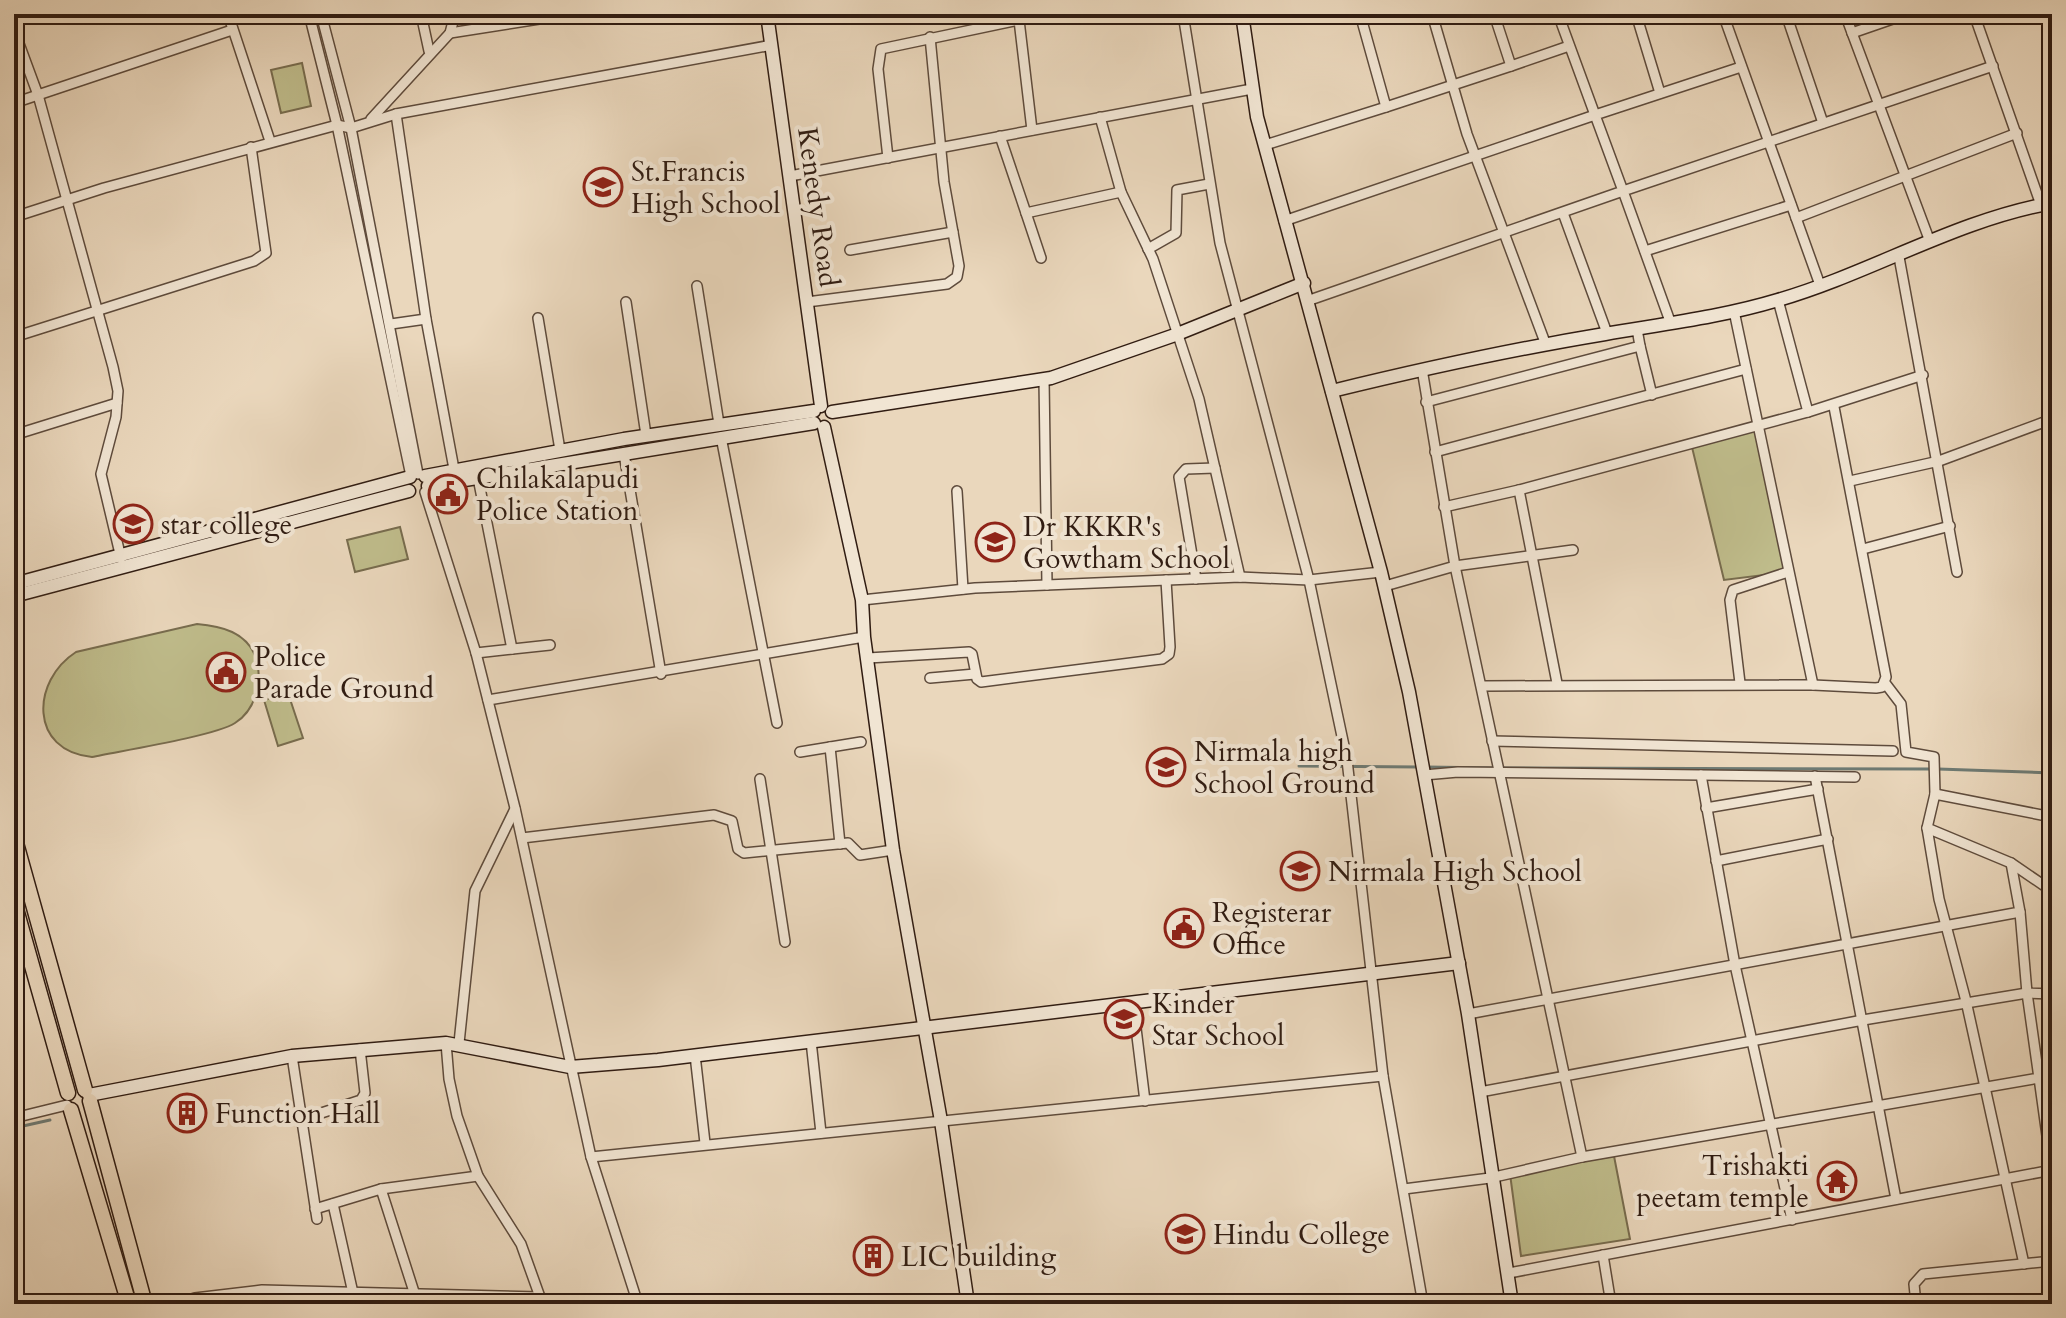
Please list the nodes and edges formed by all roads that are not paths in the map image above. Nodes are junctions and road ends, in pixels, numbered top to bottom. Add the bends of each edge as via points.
1 (228, 14) edge
2 (309, 14) edge
3 (321, 14) edge
4 (421, 14) edge
5 (455, 14) edge
6 (571, 14) edge
7 (767, 14) edge
8 (1047, 14) edge
9 (1183, 14) edge
10 (1242, 14) edge
11 (1360, 14) edge
12 (1432, 14) edge
13 (1494, 14) edge
14 (1558, 14) edge
15 (1636, 14) edge
16 (1723, 14) edge
17 (1786, 14) edge
18 (1845, 14) edge
19 (1907, 14) edge
20 (1974, 14) edge
21 (1019, 20) junction
22 (14, 30) edge
23 (232, 30) junction
24 (450, 33) junction
25 (1852, 33) junction
26 (930, 37) junction
27 (772, 45) junction
28 (1569, 46) junction
29 (429, 51) junction
30 (1511, 66) junction
31 (1993, 66) junction
32 (1741, 67) junction
33 (1451, 87) junction
34 (1252, 89) junction
35 (1660, 93) junction
36 (38, 95) junction
37 (1198, 98) junction
38 (14, 103) edge
39 (1877, 105) junction
40 (1386, 107) junction
41 (396, 114) junction
42 (1595, 115) junction
43 (1100, 117) junction
44 (370, 120) junction
45 (1823, 123) junction
46 (337, 125) junction
47 (351, 128) junction
48 (1032, 130) junction
49 (2017, 133) junction
50 (1000, 136) junction
51 (1767, 140) junction
52 (270, 141) junction
53 (1265, 145) junction
54 (251, 147) junction
55 (942, 147) junction
56 (1475, 154) junction
57 (888, 158) junction
58 (1906, 173) junction
59 (790, 176) junction
60 (1209, 184) junction
61 (1623, 191) junction
62 (1121, 192) junction
63 (67, 200) junction
64 (2047, 204) edge
65 (1791, 205) junction
66 (1026, 213) junction
67 (1563, 213) junction
68 (14, 217) edge
69 (1796, 218) junction
70 (1284, 221) junction
71 (953, 232) junction
72 (1502, 235) junction
73 (1929, 239) junction
74 (1148, 249) junction
75 (850, 250) dead end
76 (1645, 251) junction
77 (1899, 257) junction
78 (1041, 258) dead end
79 (1304, 283) junction
80 (1820, 285) junction
81 (697, 286) dead end
82 (1778, 300) junction
83 (1307, 301) junction
84 (626, 302) dead end
85 (807, 302) junction
86 (1238, 308) junction
87 (96, 310) junction
88 (1734, 311) junction
89 (538, 318) dead end
90 (426, 319) junction
91 (391, 324) junction
92 (1671, 324) junction
93 (1637, 329) junction
94 (1607, 333) junction
95 (1175, 335) junction
96 (14, 337) edge
97 (1546, 345) junction
98 (1640, 346) junction
99 (1422, 369) junction
100 (1746, 369) junction
101 (1923, 375) junction
102 (1044, 379) junction
103 (1332, 391) junction
104 (1652, 395) junction
105 (1426, 402) junction
106 (117, 403) junction
107 (1834, 407) junction
108 (1808, 412) junction
109 (821, 416) junction
110 (2047, 421) dead end
111 (1758, 424) junction
112 (720, 430) junction
113 (14, 435) edge
114 (646, 435) junction
115 (560, 450) junction
116 (1435, 452) junction
117 (624, 454) junction
118 (1939, 461) junction
119 (1215, 468) junction
120 (454, 469) junction
121 (478, 478) junction
122 (419, 480) junction
123 (1850, 481) junction
124 (1519, 490) junction
125 (957, 491) dead end
126 (1444, 507) junction
127 (1950, 526) junction
128 (1863, 549) junction
129 (1573, 550) dead end
130 (1531, 556) junction
131 (121, 558) junction
132 (1455, 566) junction
133 (1381, 572) junction
134 (1788, 572) junction
135 (1957, 572) dead end
136 (1240, 577) junction
137 (1196, 579) junction
138 (1166, 580) junction
139 (1309, 580) junction
140 (14, 584) edge
141 (1047, 585) junction
142 (1385, 586) junction
143 (963, 589) junction
144 (14, 596) edge
145 (862, 600) junction
146 (864, 637) junction
147 (550, 645) dead end
148 (512, 649) junction
149 (476, 653) junction
150 (762, 656) junction
151 (868, 658) junction
152 (661, 674) junction
153 (975, 674) junction
154 (930, 678) dead end
155 (1557, 683) junction
156 (1740, 683) junction
157 (1885, 683) junction
158 (1813, 685) junction
159 (1484, 686) junction
160 (488, 700) junction
161 (777, 723) dead end
162 (1492, 741) junction
163 (861, 742) dead end
164 (830, 747) junction
165 (1893, 751) dead end
166 (800, 752) dead end
167 (1501, 772) junction
168 (1424, 774) junction
169 (1701, 775) junction
170 (1815, 776) junction
171 (1855, 777) dead end
172 (760, 779) dead end
173 (1818, 789) junction
174 (1935, 794) junction
175 (515, 808) junction
176 (1706, 808) junction
177 (2052, 817) edge
178 (1927, 828) junction
179 (14, 836) edge
180 (522, 838) junction
181 (1828, 839) junction
182 (840, 844) junction
183 (893, 850) junction
184 (771, 851) junction
185 (1716, 861) junction
186 (2011, 863) junction
187 (2052, 891) edge
188 (14, 902) edge
189 (2020, 912) junction
190 (1946, 926) junction
191 (19, 937) edge
192 (785, 942) dead end
193 (1848, 945) junction
194 (1459, 963) junction
195 (1735, 965) junction
196 (1372, 976) junction
197 (2027, 993) junction
198 (2052, 994) edge
199 (1549, 998) junction
200 (1966, 1001) junction
201 (1133, 1004) junction
202 (1468, 1014) junction
203 (1863, 1020) junction
204 (922, 1027) junction
205 (811, 1041) junction
206 (1751, 1042) junction
207 (453, 1043) junction
208 (360, 1049) junction
209 (695, 1055) junction
210 (292, 1056) junction
211 (570, 1067) junction
212 (1383, 1076) junction
213 (1566, 1076) junction
214 (2039, 1078) junction
215 (2052, 1079) edge
216 (1986, 1085) junction
217 (1480, 1092) junction
218 (88, 1095) junction
219 (1145, 1101) junction
220 (69, 1103) junction
221 (1879, 1106) junction
222 (14, 1118) edge
223 (303, 1119) junction
224 (941, 1121) junction
225 (1770, 1123) junction
226 (821, 1133) junction
227 (705, 1143) junction
228 (591, 1157) junction
229 (1582, 1157) junction
230 (2052, 1171) edge
231 (478, 1176) junction
232 (1490, 1178) junction
233 (2006, 1178) junction
234 (381, 1189) junction
235 (1404, 1189) junction
236 (1896, 1199) junction
237 (333, 1204) junction
238 (1792, 1220) junction
239 (1603, 1255) junction
240 (2052, 1261) edge
241 (2024, 1264) junction
242 (1509, 1273) junction
243 (262, 1290) junction
244 (353, 1293) junction
245 (422, 1298) edge
246 (544, 1301) edge
247 (129, 1304) edge
248 (145, 1304) edge
249 (177, 1304) edge
250 (263, 1304) edge
251 (638, 1304) edge
252 (968, 1304) edge
253 (1423, 1304) edge
254 (1512, 1304) edge
255 (1611, 1304) edge
256 (1916, 1304) edge

1 - 23 street
2 - 46 street
3 - 47 street
4 - 29 street
5 - 24 street
6 - 24 street
7 - 27 main road, Kenedy Road
8 - 21 street
9 - 37 street
10 - 34 main road
11 - 40 street
12 - 33 street
13 - 30 street
14 - 28 street
15 - 35 street
16 - 32 street
17 - 45 street
18 - 25 street
19 - 25 street
20 - 31 street
21 - 26 street
21 - 48 street
22 - 36 street
23 - 36 street
23 - 52 street
24 - 29 street
25 - 39 street
26 - 55 street
26 - 57 street via 878,53
27 - 41 street
27 - 59 main road, Kenedy Road
28 - 30 street
28 - 42 street
29 - 44 street
30 - 33 street
31 - 39 street
31 - 49 street
32 - 35 street
32 - 51 street
33 - 40 street
33 - 56 street
34 - 37 street
34 - 53 main road
35 - 42 street
36 - 38 street
36 - 63 street
37 - 43 street
37 - 60 street
39 - 45 street
39 - 58 street
40 - 53 street
41 - 44 street
41 - 90 street
42 - 56 street
42 - 61 street
43 - 48 street
43 - 62 street
44 - 47 street
45 - 51 street
46 - 47 street
46 - 52 street
46 - 122 street
47 - 91 street
48 - 50 street
49 - 58 street
49 - 64 street
50 - 55 street
50 - 66 street
51 - 61 street
51 - 65 street
52 - 54 street
53 - 70 main road
54 - 63 street
54 - 87 street via 266,253
55 - 57 street
55 - 71 street
56 - 70 street
56 - 72 street
57 - 59 street
58 - 69 street
58 - 73 street
59 - 85 main road, Kenedy Road
60 - 74 street via 1177,190 1176,233
60 - 86 street
61 - 67 street
61 - 76 street
62 - 66 street
62 - 74 street
63 - 68 street
63 - 87 street
64 - 73 main road
65 - 69 street
65 - 76 street
66 - 78 street
67 - 72 street
67 - 94 street
69 - 80 street
70 - 79 main road
71 - 75 street
71 - 85 street via 959,272 947,284
72 - 83 street
72 - 97 street
73 - 77 main road
74 - 95 street
76 - 92 street
77 - 80 main road
77 - 101 street
79 - 83 main road
79 - 86 main road
80 - 82 main road
81 - 112 street
82 - 88 main road
82 - 108 street
83 - 103 main road
84 - 114 street
85 - 109 main road, Kenedy Road
86 - 95 main road
86 - 139 street
87 - 96 street
87 - 106 street via 113,367
88 - 92 main road
88 - 100 street
89 - 115 street
90 - 91 street
90 - 120 street
91 - 122 street
92 - 93 main road
93 - 94 main road
93 - 98 street
94 - 97 main road
95 - 102 main road
95 - 119 street via 1199,399
97 - 99 main road
98 - 104 street
98 - 105 street
99 - 103 main road
99 - 105 street
100 - 104 street
100 - 111 street
101 - 107 street
101 - 118 street
102 - 109 main road
102 - 141 street
103 - 133 main road
104 - 116 street
105 - 116 street
106 - 113 street
106 - 131 street via 101,474
107 - 108 street
107 - 123 street
108 - 111 street
109 - 112 main road
109 - 145 main road, Kenedy Road
110 - 118 street
111 - 124 street
111 - 134 street
112 - 114 main road
112 - 117 main road
112 - 150 street
114 - 115 main road
115 - 120 main road
116 - 126 street
117 - 121 main road
117 - 152 street
118 - 123 street
118 - 127 street
119 - 136 street
119 - 137 street via 1186,469 1179,477
120 - 122 main road
121 - 122 main road
121 - 148 street
122 - 131 main road
122 - 144 main road via 417,495 409,491
122 - 149 street
123 - 128 street
124 - 126 street
124 - 130 street
125 - 143 street
126 - 132 street
127 - 128 street
127 - 135 street
128 - 157 street
129 - 130 street
130 - 132 street
130 - 155 street
131 - 140 main road
132 - 142 street
132 - 159 street
133 - 139 street
133 - 142 main road
134 - 156 street via 1733,590
134 - 158 street
136 - 137 street
136 - 139 street
137 - 138 street
138 - 141 street
138 - 153 street via 1170,647 1162,659 987,682 978,681
139 - 196 street via 1349,771
141 - 143 street
142 - 168 main road
143 - 145 street
145 - 146 main road, Kenedy Road
146 - 150 street
146 - 151 main road, Kenedy Road
147 - 148 street
148 - 149 street
149 - 160 street
150 - 152 street
150 - 161 street
151 - 153 street via 969,652
151 - 183 main road, Kenedy Road
152 - 160 street
153 - 154 street
155 - 156 street
155 - 159 street
156 - 158 street
157 - 158 street via 1876,688
157 - 174 street via 1901,704 1906,752 1934,757
159 - 162 street
160 - 175 street
162 - 165 street
162 - 167 street
163 - 164 street
164 - 166 street
164 - 182 street
167 - 168 street
167 - 169 street
167 - 199 street
168 - 194 main road
169 - 170 street
169 - 176 street
170 - 171 street
170 - 173 street
172 - 184 street
173 - 176 street
173 - 181 street
174 - 177 street
174 - 178 street
175 - 180 street
175 - 207 street via 475,891
176 - 185 street
178 - 186 street
178 - 190 street
179 - 218 main road
180 - 184 street via 714,815 732,821 741,852
180 - 211 street
181 - 185 street
181 - 193 street
182 - 183 street via 848,843 860,855
182 - 184 street
183 - 204 main road, Kenedy Road
184 - 192 street
185 - 195 street
186 - 187 street
186 - 189 street
188 - 191 main road
189 - 190 street
189 - 197 street
190 - 193 street
190 - 200 street
191 - 220 main road
193 - 195 street
193 - 203 street
194 - 196 main road
194 - 202 main road
195 - 199 street
195 - 206 street
196 - 201 main road
196 - 212 street
197 - 198 street
197 - 200 street
197 - 214 street
199 - 202 street
199 - 213 street
200 - 203 street
200 - 216 street
201 - 204 main road
201 - 219 street
202 - 217 main road
203 - 206 street
203 - 221 street
204 - 205 main road
204 - 224 main road, Kenedy Road
205 - 209 main road
205 - 226 street
206 - 213 street
206 - 225 street
207 - 208 main road
207 - 211 main road
207 - 231 street via 449,1079
208 - 210 main road
208 - 223 street via 365,1093 361,1100
209 - 211 main road
209 - 227 street
210 - 218 main road
210 - 223 street
211 - 228 street
212 - 219 street
212 - 235 street
213 - 217 street
213 - 229 street
214 - 215 street
214 - 216 street
214 - 230 street
216 - 221 street
216 - 233 street
217 - 232 main road
218 - 220 main road via 73,1089
218 - 220 main road via 83,1111
218 - 248 main road
219 - 224 street
220 - 222 street
220 - 247 main road
221 - 225 street
221 - 236 street
223 - 237 street via 316,1214
224 - 226 street
224 - 252 main road, Kenedy Road
225 - 229 street
225 - 238 street
226 - 227 street
227 - 228 street
228 - 251 street
229 - 232 street
230 - 233 street
231 - 234 street
231 - 246 street via 521,1244
232 - 235 street
232 - 242 main road
233 - 236 street
233 - 241 street
234 - 237 street
234 - 245 street
235 - 253 street
236 - 238 street
237 - 244 street
238 - 239 street
239 - 242 street
239 - 255 street
240 - 241 street
241 - 256 street via 1923,1274 1914,1284
242 - 254 main road
243 - 244 street
243 - 249 street
243 - 250 street
244 - 245 street
245 - 246 street

